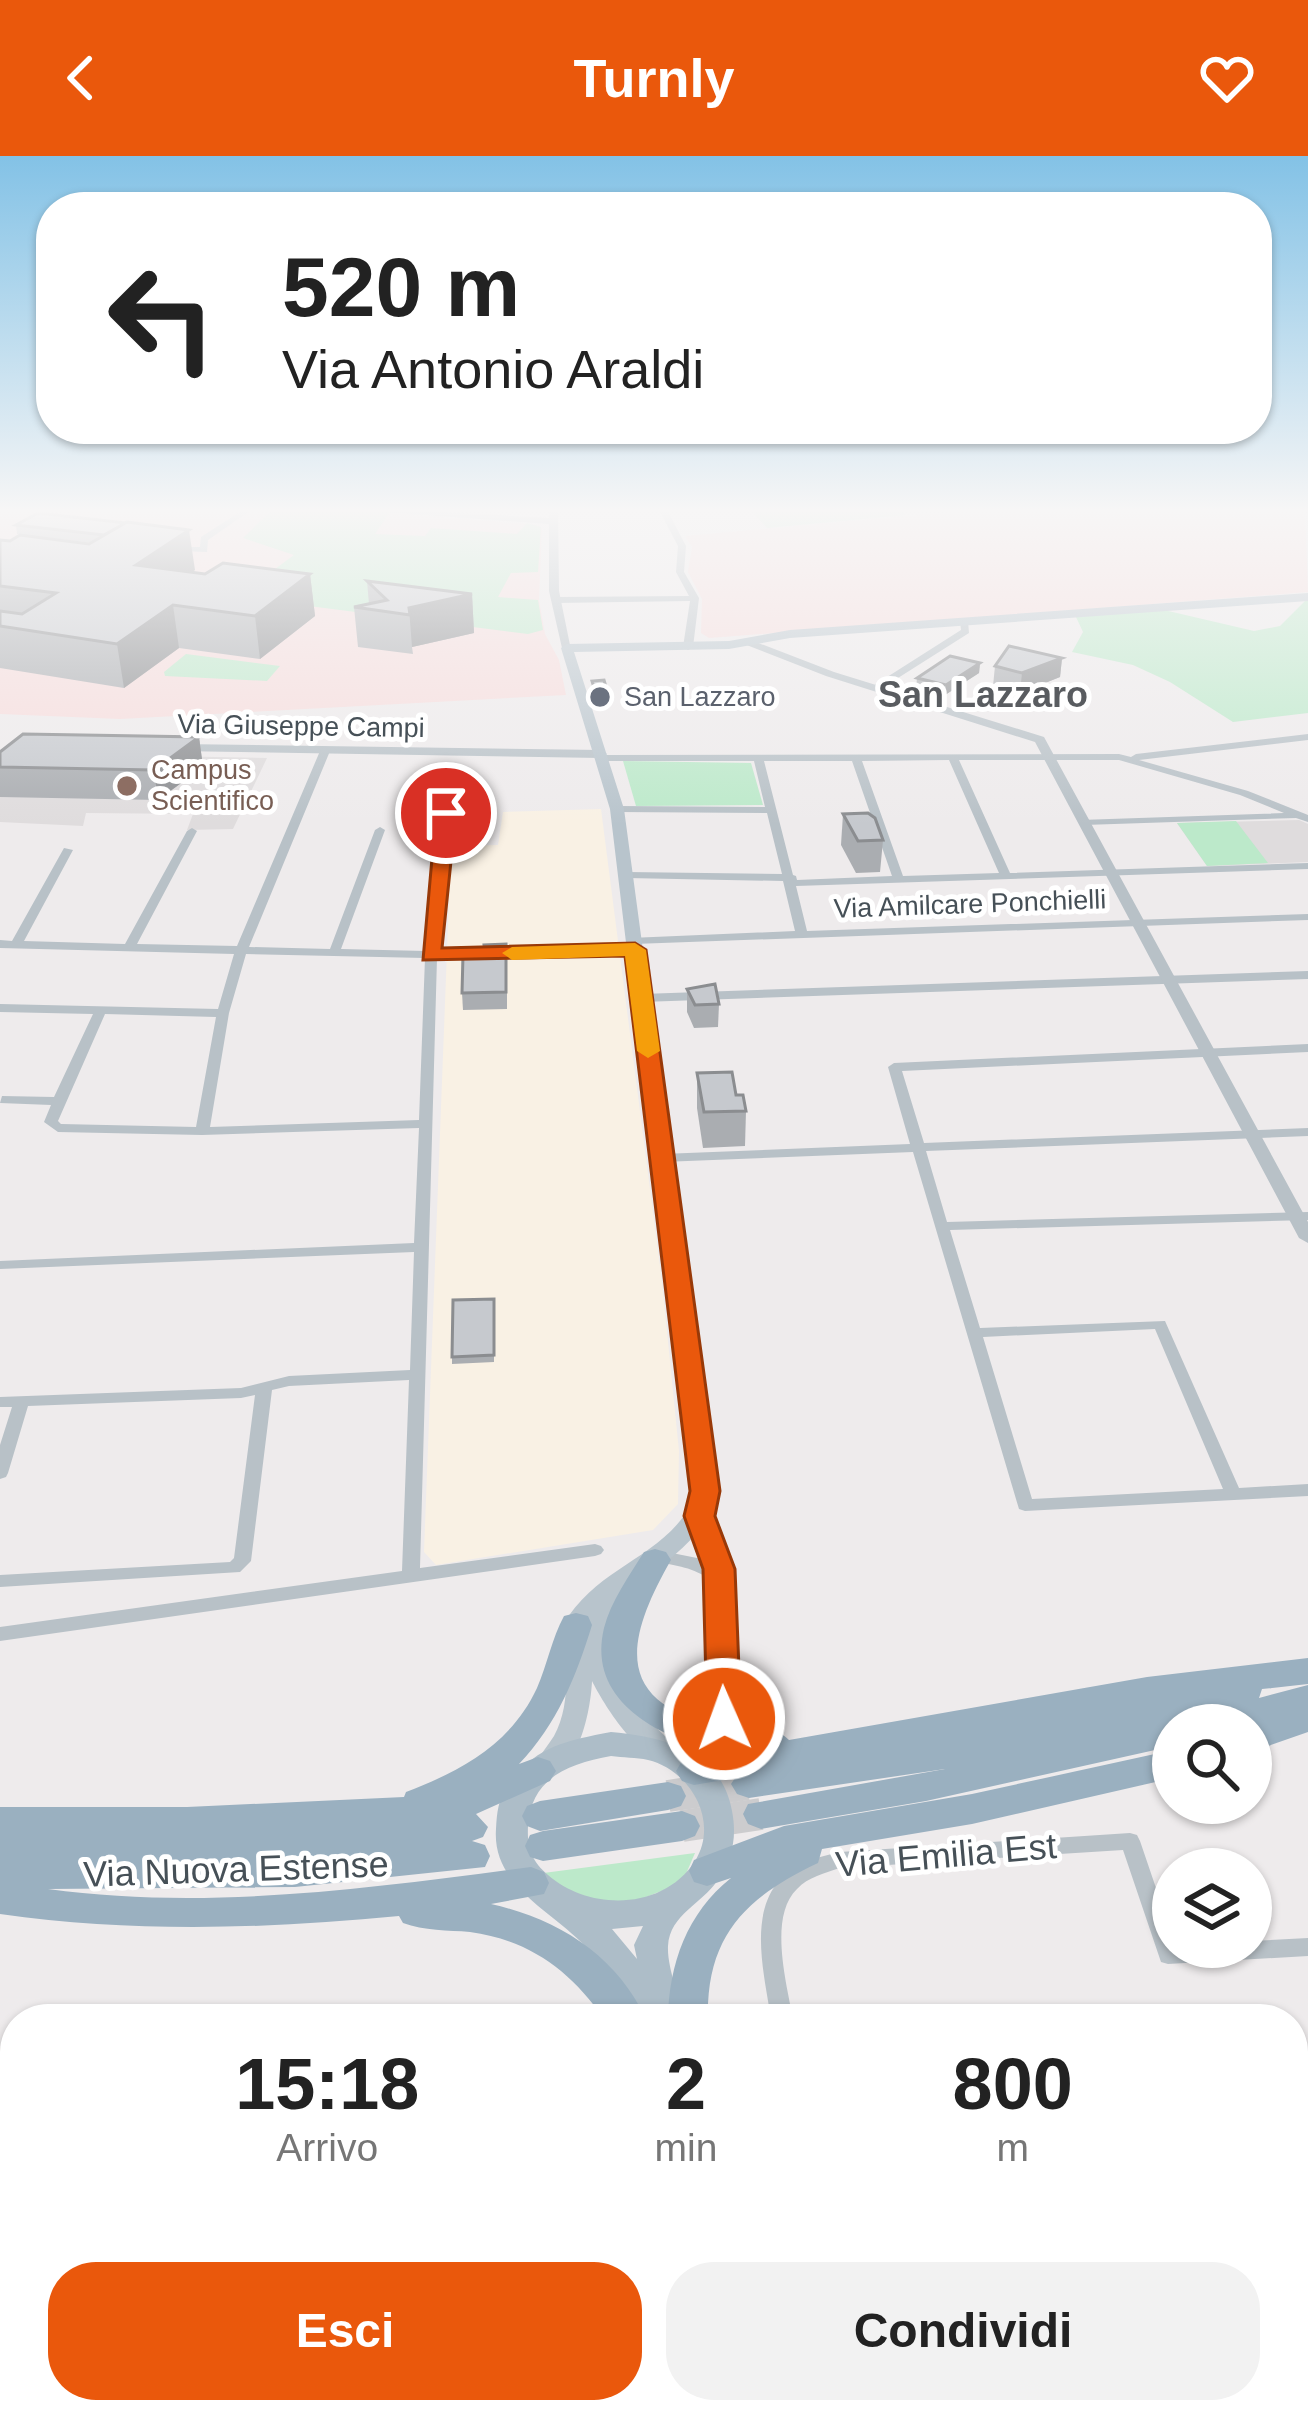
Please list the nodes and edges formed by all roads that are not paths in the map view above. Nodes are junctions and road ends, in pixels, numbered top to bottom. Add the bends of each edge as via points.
1 (558, 614) edge
2 (693, 614) edge
3 (1076, 614) edge
4 (964, 622) junction
5 (692, 629) junction
6 (748, 642) junction
7 (711, 646) junction
8 (688, 647) junction
9 (566, 648) junction
10 (876, 688) junction
11 (1308, 737) edge
12 (172, 748) edge
13 (325, 751) junction
14 (602, 756) junction
15 (856, 758) junction
16 (952, 758) junction
17 (1051, 758) junction
18 (1127, 758) junction
19 (759, 760) junction
20 (617, 809) junction
21 (773, 810) junction
22 (446, 813) dead end
23 (1304, 818) edge
24 (1084, 822) junction
25 (380, 830) dead end
26 (192, 831) dead end
27 (68, 850) dead end
28 (1308, 866) edge
29 (1111, 874) junction
30 (627, 875) junction
31 (1006, 877) junction
32 (792, 880) junction
33 (899, 880) junction
34 (1308, 917) edge
35 (1137, 923) junction
36 (802, 934) junction
37 (0, 944) edge
38 (16, 944) junction
39 (634, 945) junction
40 (129, 947) junction
41 (241, 951) junction
42 (334, 953) junction
43 (431, 955) junction
44 (1308, 975) edge
45 (1167, 980) junction
46 (642, 998) junction
47 (0, 1008) edge
48 (101, 1010) junction
49 (223, 1013) junction
50 (1308, 1048) edge
51 (1206, 1052) junction
52 (2, 1100) edge
53 (59, 1101) junction
54 (426, 1124) junction
55 (202, 1131) junction
56 (1308, 1132) edge
57 (1250, 1134) junction
58 (921, 1147) junction
59 (662, 1157) junction
60 (1302, 1217) edge
61 (942, 1226) junction
62 (1308, 1238) edge
63 (421, 1247) junction
64 (0, 1265) edge
65 (974, 1333) junction
66 (415, 1375) junction
67 (264, 1389) junction
68 (0, 1402) edge
69 (21, 1402) junction
70 (0, 1473) edge
71 (1308, 1490) edge
72 (1233, 1493) junction
73 (700, 1516) junction
74 (595, 1550) dead end
75 (658, 1559) junction
76 (411, 1577) junction
77 (720, 1580) junction
78 (0, 1581) edge
79 (576, 1624) junction
80 (0, 1634) edge
81 (1307, 1683) edge
82 (1205, 1704) edge
83 (1256, 1704) edge
84 (1272, 1710) edge
85 (1028, 1713) junction
86 (1152, 1715) edge
87 (724, 1719) dead end
88 (1308, 1719) edge
89 (1272, 1731) edge
90 (1152, 1738) edge
91 (1152, 1766) edge
92 (683, 1785) junction
93 (368, 1814) junction
94 (535, 1821) junction
95 (0, 1822) edge
96 (871, 1828) junction
97 (0, 1841) edge
98 (713, 1859) junction
99 (0, 1871) edge
100 (0, 1898) edge
101 (670, 1903) junction
102 (564, 1905) junction
103 (328, 1909) junction
104 (1308, 1947) edge
105 (615, 2004) edge
106 (642, 2004) edge
107 (664, 2004) edge
108 (688, 2004) edge
109 (780, 2004) edge

1 - 9 street
2 - 5 street
3 - 4 main road
4 - 6 main road
4 - 10 street via 969,629
5 - 7 street
5 - 8 street
6 - 7 main road
6 - 10 street
7 - 8 main road
8 - 9 main road
9 - 14 main road
10 - 17 street via 1040,740
11 - 18 street
12 - 13 street, Via Giuseppe Campi
13 - 14 street, Via Giuseppe Campi
13 - 41 street
14 - 19 street
14 - 20 main road
15 - 16 street
15 - 19 street
15 - 33 street
16 - 17 street
16 - 31 street
17 - 18 street
17 - 24 street
18 - 23 street
19 - 21 street
20 - 21 street
20 - 30 main road
21 - 32 street
22 - 43 street
23 - 24 street
24 - 29 street
25 - 42 street
26 - 40 street
27 - 38 street
28 - 29 street
29 - 31 street
29 - 35 street
30 - 32 street
30 - 39 main road
31 - 33 street
32 - 33 street
32 - 36 street
34 - 35 street, Via Amilcare Ponchielli
35 - 36 street, Via Amilcare Ponchielli
35 - 45 street
36 - 39 street, Via Amilcare Ponchielli
37 - 38 street, Via Amilcare Ponchielli
38 - 40 street, Via Amilcare Ponchielli
39 - 43 street, Via Amilcare Ponchielli
39 - 46 main road
40 - 41 street, Via Amilcare Ponchielli
41 - 42 street, Via Amilcare Ponchielli
41 - 49 street
42 - 43 street, Via Amilcare Ponchielli
43 - 54 street
44 - 45 street
45 - 46 street
45 - 51 street
46 - 59 main road
47 - 48 street
48 - 49 street
48 - 53 street
49 - 55 street
50 - 51 street
51 - 57 street
51 - 58 street via 894,1067
52 - 53 street
53 - 55 street via 51,1122 58,1128
54 - 55 street
54 - 63 street
56 - 57 street
57 - 58 street
57 - 60 street
58 - 59 street
58 - 61 street
59 - 73 main road via 705,1491
60 - 61 street
60 - 62 street
61 - 65 street
63 - 64 street
63 - 66 street
65 - 72 street via 1160,1324
65 - 72 street via 1025,1504
66 - 67 street
66 - 76 street
67 - 69 street
67 - 78 street via 242,1561 234,1568
68 - 69 street
69 - 70 street
71 - 72 street
73 - 75 main road
73 - 77 street
74 - 76 street
75 - 77 street via 704,1565
75 - 79 main road via 591,1599
75 - 85 highway via 623,1618 617,1650 625,1679 645,1703 690,1733 751,1745 796,1743
75 - 92 main road via 607,1613 598,1654 609,1695
76 - 80 street
77 - 87 street
79 - 93 highway via 547,1709 508,1754 448,1791
79 - 94 main road via 578,1716
81 - 82 highway
81 - 83 highway
81 - 84 highway
81 - 85 highway via 1200,1682
85 - 92 highway
86 - 90 highway via 755,1799 926,1787
88 - 89 highway
91 - 96 highway
92 - 94 highway
92 - 94 main road via 632,1743 601,1743
92 - 98 main road via 721,1822
93 - 94 highway via 461,1806
93 - 95 highway
94 - 102 main road
94 - 103 highway
96 - 98 highway
96 - 108 highway via 775,1864 728,1898 698,1947
97 - 99 highway, Via Nuova Estense via 154,1850 471,1841 322,1873
98 - 101 main road
100 - 103 highway via 161,1913
101 - 102 main road via 615,1916
101 - 107 main road via 651,1945
102 - 106 main road via 631,1978
103 - 105 highway via 499,1918 588,1966
104 - 109 street, Via Emilia Est via 1168,1955 1130,1840 840,1860 797,1876 771,1910

